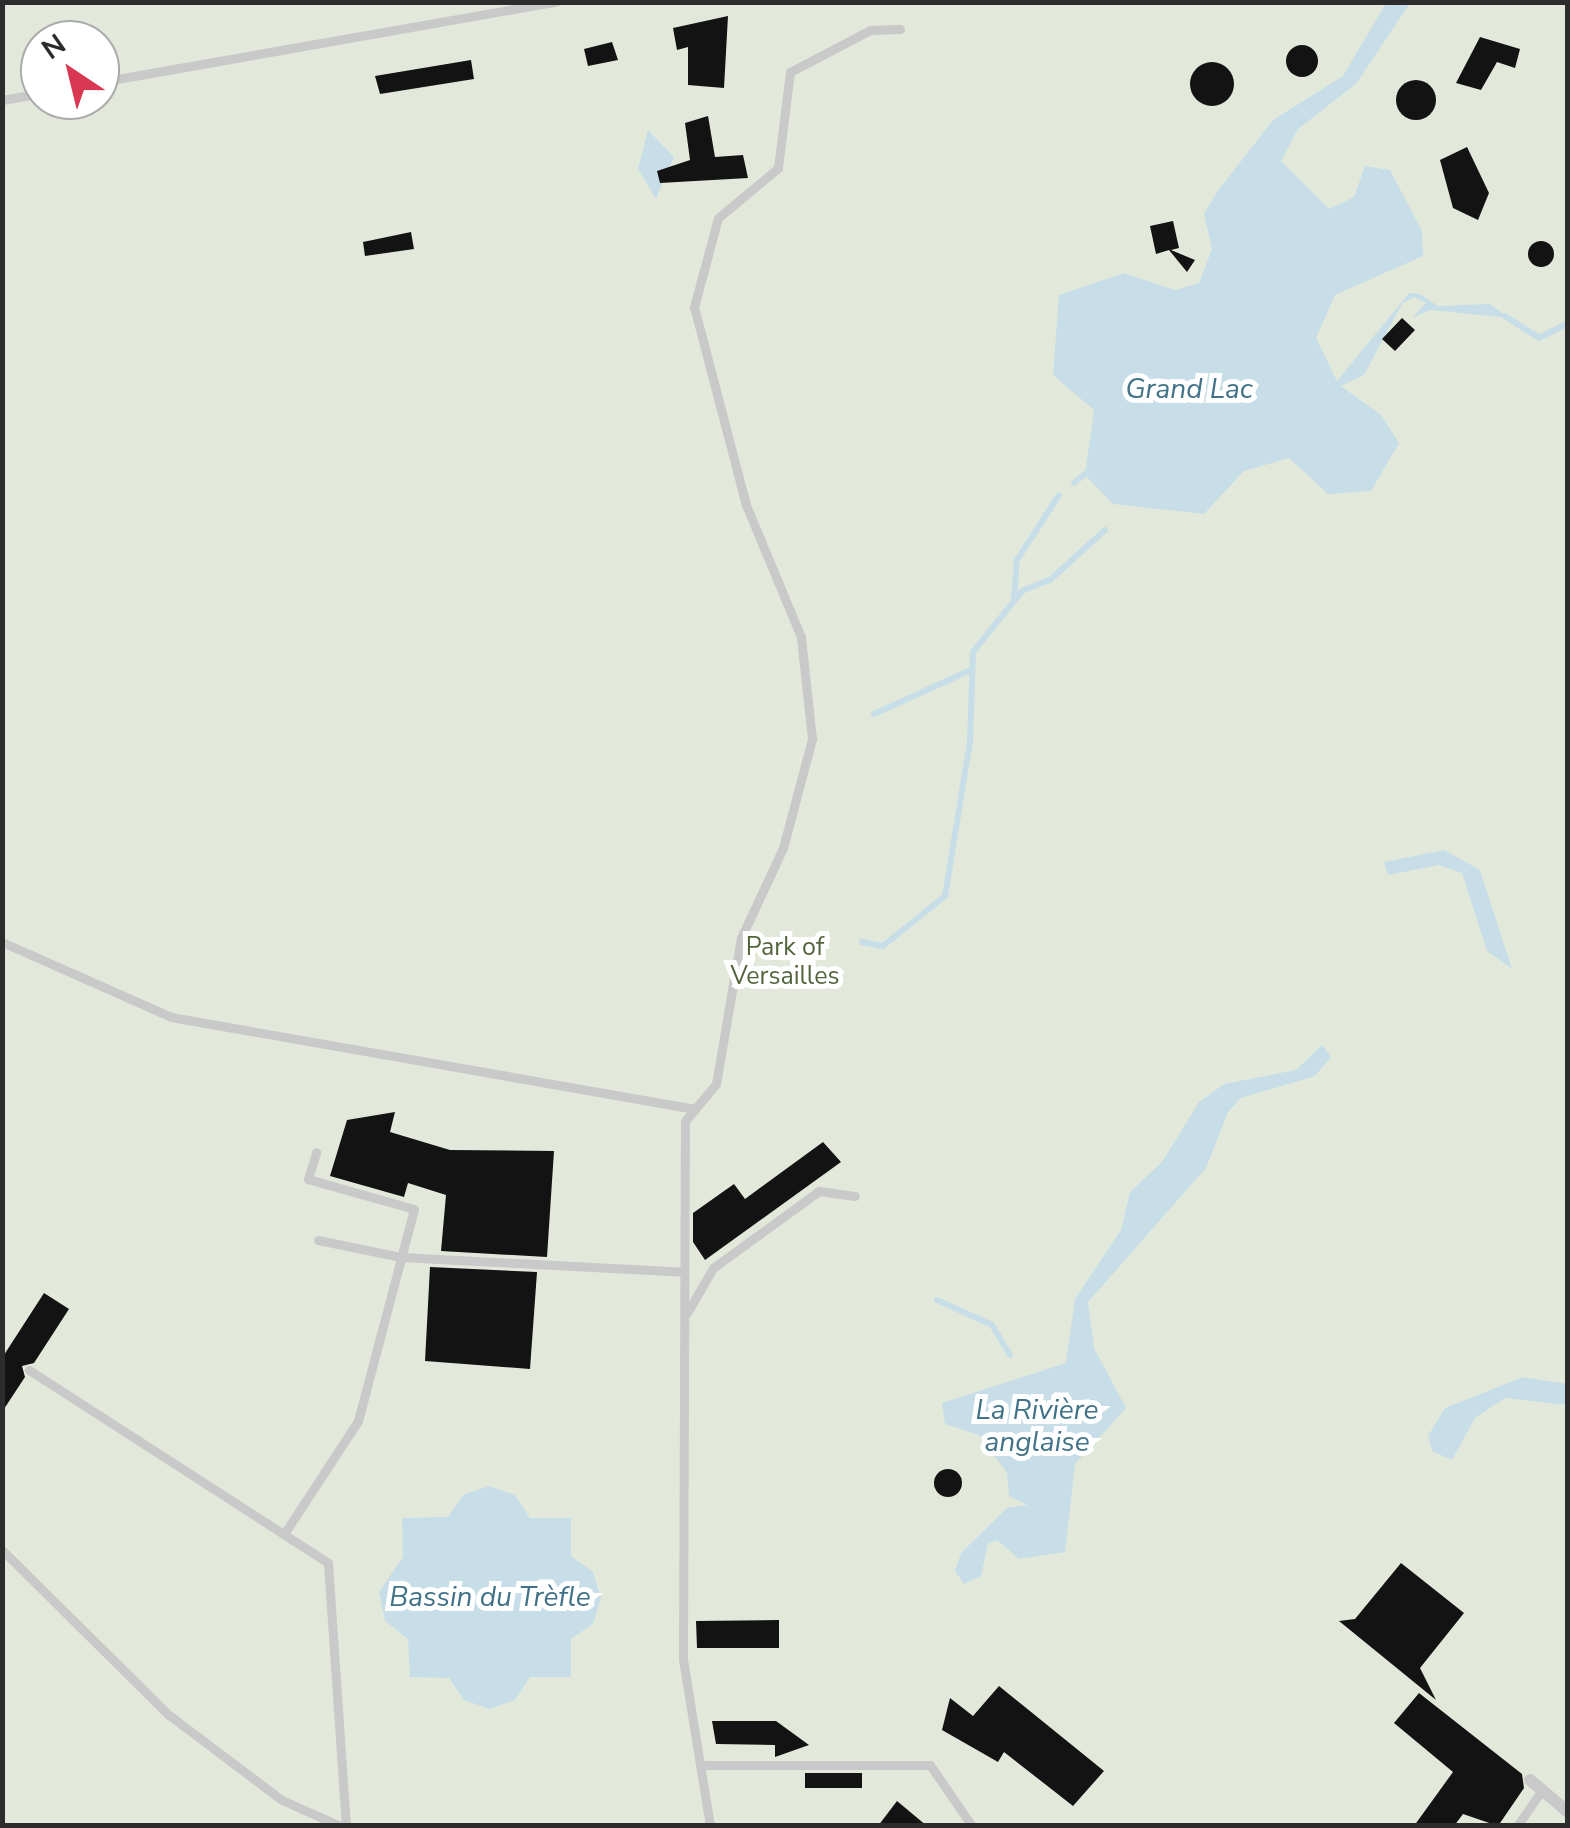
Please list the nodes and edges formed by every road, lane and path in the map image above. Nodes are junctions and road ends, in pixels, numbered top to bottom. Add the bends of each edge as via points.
1 (556, 2) edge
2 (900, 29) dead end
3 (120, 78) edge
4 (2, 942) edge
5 (694, 1109) junction
6 (316, 1152) dead end
7 (855, 1196) dead end
8 (318, 1240) dead end
9 (401, 1258) junction
10 (684, 1272) junction
11 (685, 1319) junction
12 (30, 1370) dead end
13 (284, 1534) junction
14 (2, 1550) edge
15 (700, 1766) junction
16 (1530, 1780) dead end
17 (1542, 1790) junction
18 (1568, 1812) edge
19 (343, 1826) edge
20 (710, 1826) edge
21 (972, 1826) edge
22 (1517, 1826) edge

1 - 3 lane
2 - 5 lane via 870,30 790,72 778,168 718,218 694,306 746,505 802,637 812,739 782,848 741,938 716,1084
4 - 5 lane via 171,1017
5 - 10 lane via 685,1121
6 - 9 lane via 308,1178 414,1208
7 - 11 lane via 820,1191 743,1246 699,1282
8 - 9 lane
9 - 10 lane
9 - 13 lane via 354,1432
10 - 11 lane
11 - 15 lane via 683,1660
12 - 13 lane
13 - 19 lane via 328,1562
14 - 19 lane via 168,1716 282,1800
15 - 20 lane
15 - 21 lane via 930,1765
16 - 17 street
17 - 18 street
17 - 22 lane

